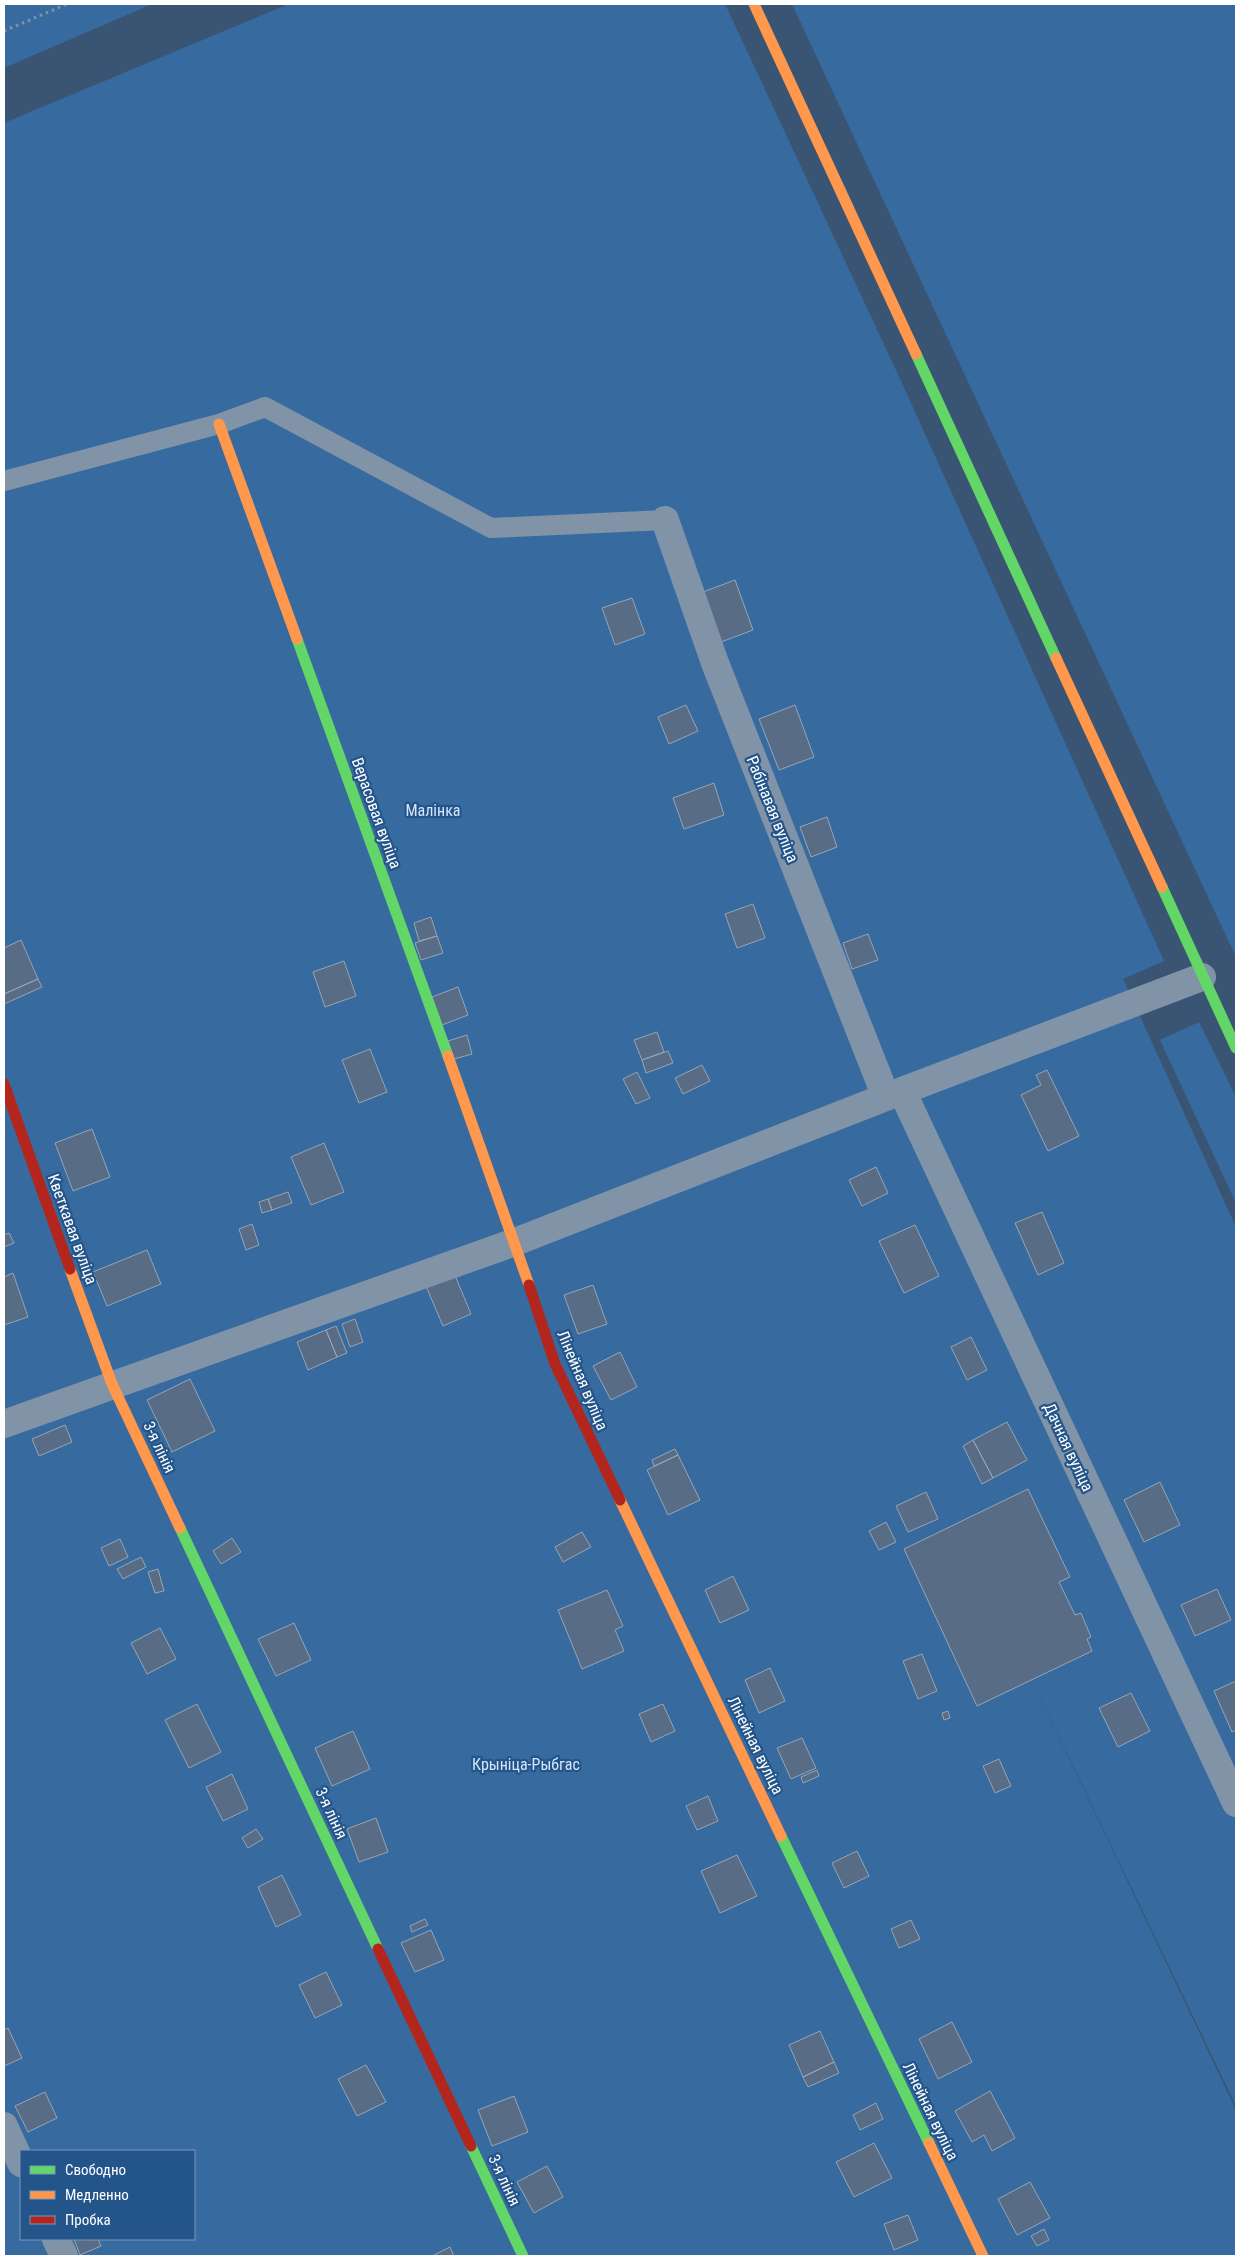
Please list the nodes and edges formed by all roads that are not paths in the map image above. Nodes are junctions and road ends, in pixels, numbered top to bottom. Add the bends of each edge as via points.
1 (754, 4) edge
2 (219, 424) junction
3 (4, 481) edge
4 (664, 520) joint
5 (1202, 977) junction
6 (1236, 1048) edge
7 (4, 1084) edge
8 (894, 1094) junction
9 (515, 1242) junction
10 (112, 1384) junction
11 (4, 1424) edge
12 (1236, 1803) edge
13 (4, 2126) edge
14 (20, 2161) edge
15 (56, 2240) edge
16 (64, 2256) edge
17 (523, 2256) edge
18 (983, 2256) edge

1 - 5 street
2 - 3 lane
2 - 4 lane via 264,407 491,528
2 - 9 street, Верасовая вуліца
4 - 8 street, Рабінавая вуліца via 715,663
5 - 6 street
5 - 8 street
7 - 10 street, Кветкавая вуліца
8 - 9 street
8 - 12 street, Дачная вуліца
9 - 10 street
9 - 18 street, Лінейная вуліца via 555,1364
10 - 11 street
10 - 17 street, 3-я лінія
13 - 14 street
15 - 16 street

